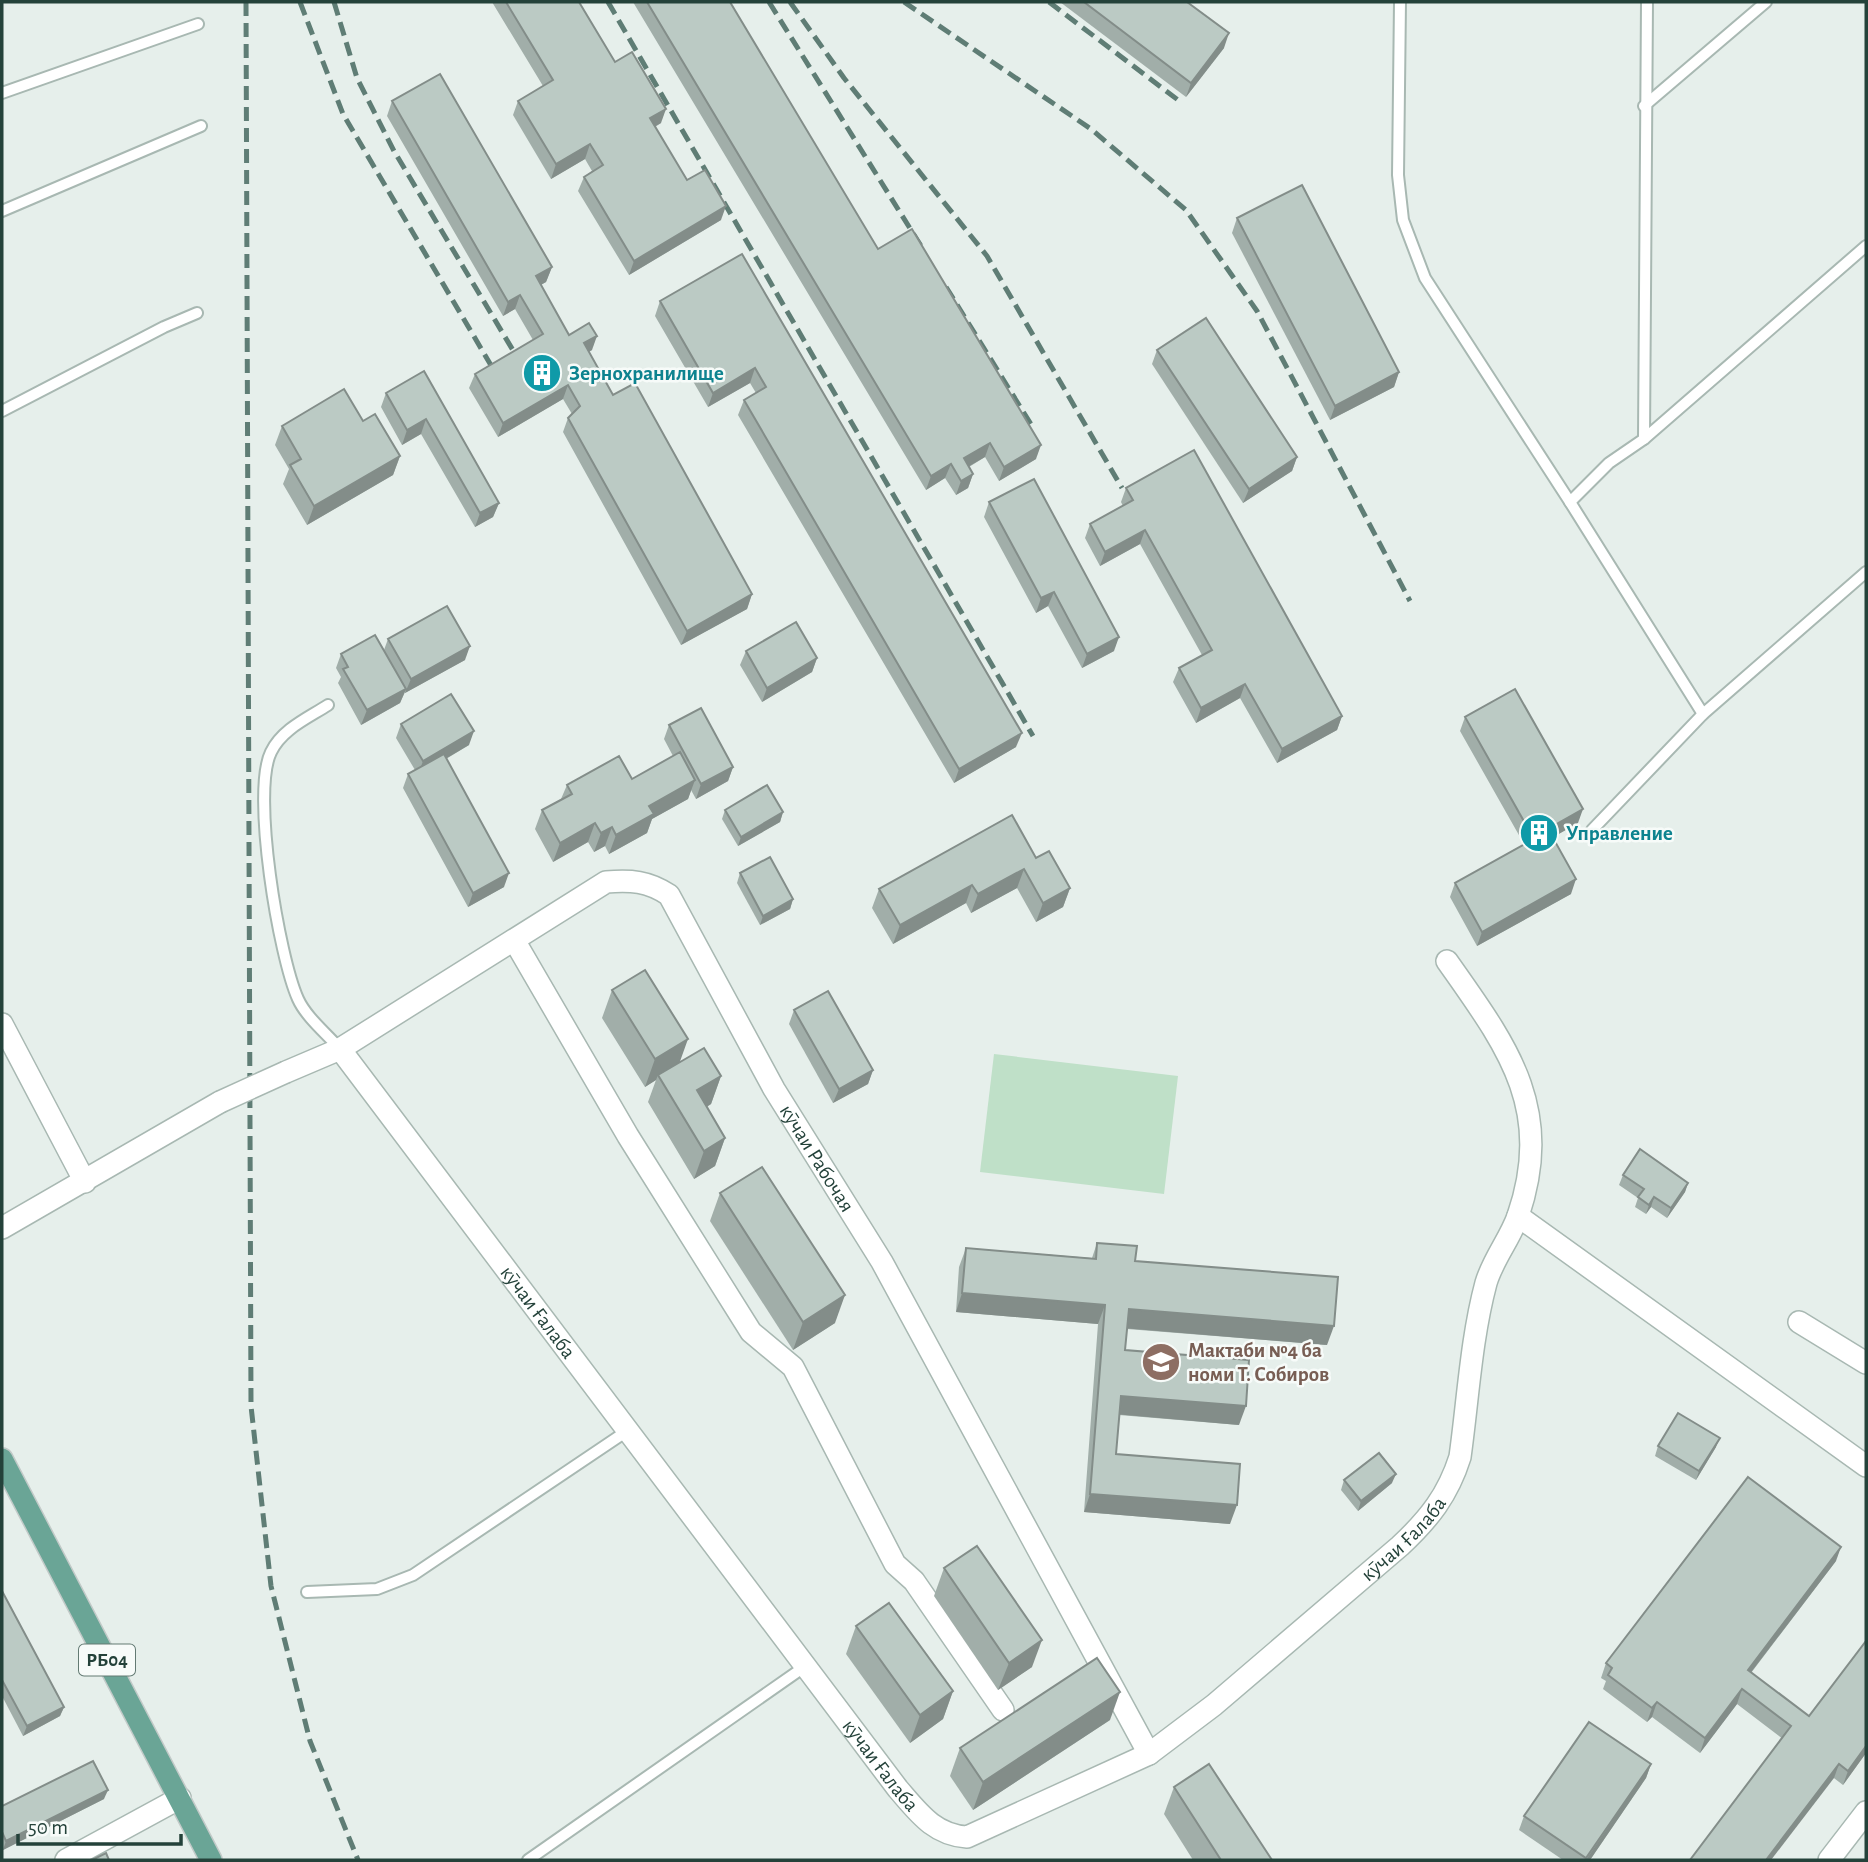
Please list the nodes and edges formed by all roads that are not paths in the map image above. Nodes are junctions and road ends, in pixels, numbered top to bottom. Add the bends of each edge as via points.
1 (1400, 2) edge
2 (1647, 2) edge
3 (1766, 2) edge
4 (198, 24) dead end
5 (2, 93) edge
6 (1644, 106) junction
7 (201, 126) dead end
8 (2, 211) edge
9 (1866, 246) edge
10 (197, 313) dead end
11 (2, 411) edge
12 (1644, 439) junction
13 (1570, 502) junction
14 (1866, 572) edge
15 (328, 705) dead end
16 (1703, 715) junction
17 (1592, 830) dead end
18 (514, 940) junction
19 (1447, 961) dead end
20 (2, 1024) edge
21 (340, 1049) junction
22 (85, 1182) junction
23 (1518, 1216) junction
24 (2, 1228) edge
25 (1799, 1322) dead end
26 (1866, 1363) edge
27 (627, 1431) junction
28 (2, 1459) edge
29 (1866, 1466) edge
30 (307, 1592) dead end
31 (807, 1665) junction
32 (1003, 1710) dead end
33 (1149, 1754) junction
34 (180, 1798) junction
35 (1866, 1812) edge
36 (66, 1860) edge
37 (211, 1860) edge
38 (528, 1860) edge
39 (1829, 1860) edge

1 - 13 lane via 1398,175 1410,243 1426,278
2 - 6 lane
3 - 6 lane
4 - 5 lane
6 - 12 lane
7 - 8 lane
9 - 12 lane
10 - 11 lane
12 - 13 lane via 1609,463
13 - 16 lane
14 - 16 lane
15 - 21 lane via 277,740 264,772 267,841 281,943 299,1002
16 - 17 lane
18 - 21 street, кӯчаи Рабочая
18 - 32 street via 628,1136 751,1332 793,1367 895,1564 914,1581
18 - 33 street, кӯчаи Рабочая via 607,882 651,883 668,895 775,1089 882,1262
19 - 23 street, кӯчаи Ғалаба via 1504,1043 1523,1088 1531,1136
20 - 22 street
21 - 22 street, bridge via 220,1102
21 - 27 street, кӯчаи Ғалаба
22 - 24 street
23 - 29 street
23 - 33 street, кӯчаи Ғалаба via 1486,1281 1460,1457 1451,1485 1429,1519 1214,1705
25 - 26 street
27 - 30 lane via 412,1575 377,1589
27 - 31 street, кӯчаи Ғалаба
28 - 34 main road, РБ04
31 - 33 street, кӯчаи Ғалаба via 898,1789 927,1822 954,1836 985,1831
31 - 38 lane
34 - 36 street
34 - 37 main road, РБ04
35 - 39 street

